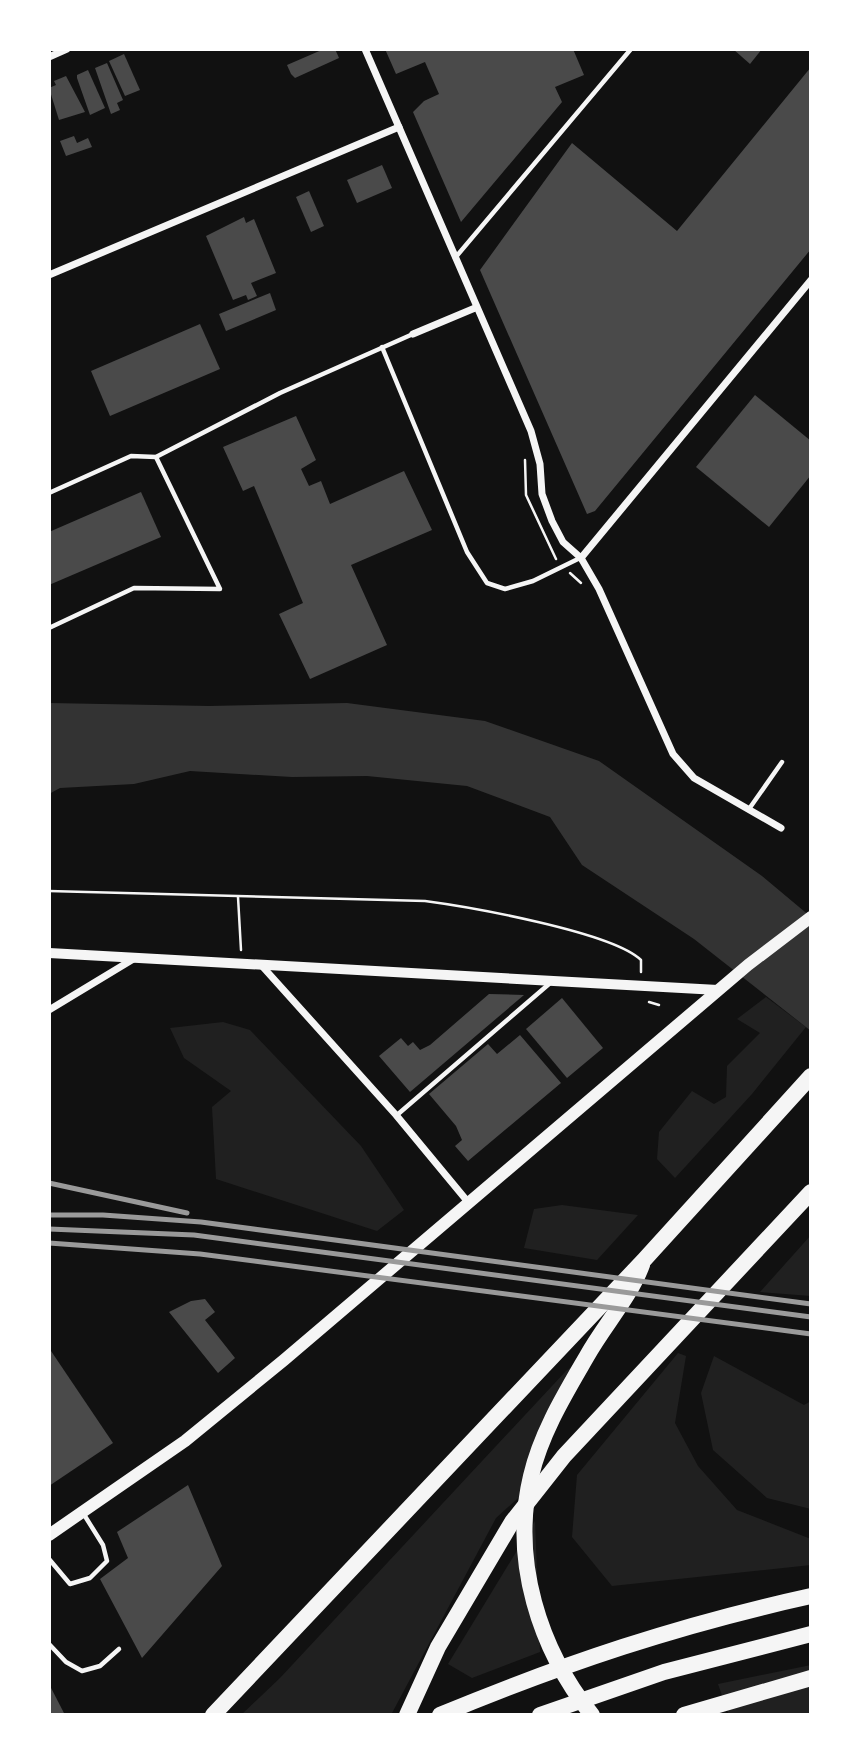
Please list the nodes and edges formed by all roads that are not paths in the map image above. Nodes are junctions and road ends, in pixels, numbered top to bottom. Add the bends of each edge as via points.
1 (67, 49) edge
2 (365, 49) edge
3 (631, 49) edge
4 (49, 57) edge
5 (399, 127) junction
6 (455, 259) junction
7 (49, 275) edge
8 (811, 280) edge
9 (475, 308) junction
10 (413, 334) joint
11 (382, 347) junction
12 (156, 457) junction
13 (49, 493) edge
14 (581, 558) junction
15 (49, 628) edge
16 (782, 762) dead end
17 (748, 810) junction
18 (781, 828) dead end
19 (811, 917) edge
20 (49, 953) edge
21 (137, 957) junction
22 (262, 966) junction
23 (553, 981) junction
24 (719, 990) junction
25 (49, 1010) edge
26 (811, 1076) edge
27 (396, 1115) junction
28 (811, 1192) edge
29 (468, 1202) junction
30 (644, 1260) junction
31 (83, 1513) junction
32 (49, 1535) edge
33 (49, 1559) edge
34 (811, 1596) edge
35 (811, 1634) edge
36 (49, 1644) edge
37 (119, 1649) dead end
38 (811, 1678) edge
39 (213, 1715) edge
40 (407, 1715) edge
41 (440, 1715) edge
42 (540, 1715) edge
43 (592, 1715) edge
44 (684, 1715) edge

1 - 4 street
2 - 5 street
3 - 6 lane
5 - 6 street
5 - 7 street
6 - 9 street
8 - 14 street
9 - 10 street
9 - 14 street via 531,431 542,494 552,521 563,541
10 - 11 lane
11 - 12 lane
11 - 14 lane via 467,552 487,583 505,589
12 - 13 lane via 131,456
12 - 15 lane via 220,589 134,588
14 - 17 street via 673,754 694,778
16 - 17 lane
17 - 18 street
19 - 24 main road
20 - 21 street
21 - 22 street
21 - 25 street
22 - 23 street
22 - 27 street
23 - 24 street
23 - 27 lane
24 - 29 main road
26 - 30 highway
27 - 29 street
28 - 40 highway via 564,1456 512,1522 438,1647
29 - 31 main road via 185,1441
30 - 39 highway
30 - 43 highway via 632,1291 588,1353 549,1424 531,1475 524,1519 536,1611 572,1691
31 - 32 main road
31 - 33 lane via 107,1560 90,1578 70,1584
34 - 41 highway via 716,1617 586,1656
35 - 42 highway via 664,1672
36 - 37 lane via 82,1671 100,1666
38 - 44 highway

